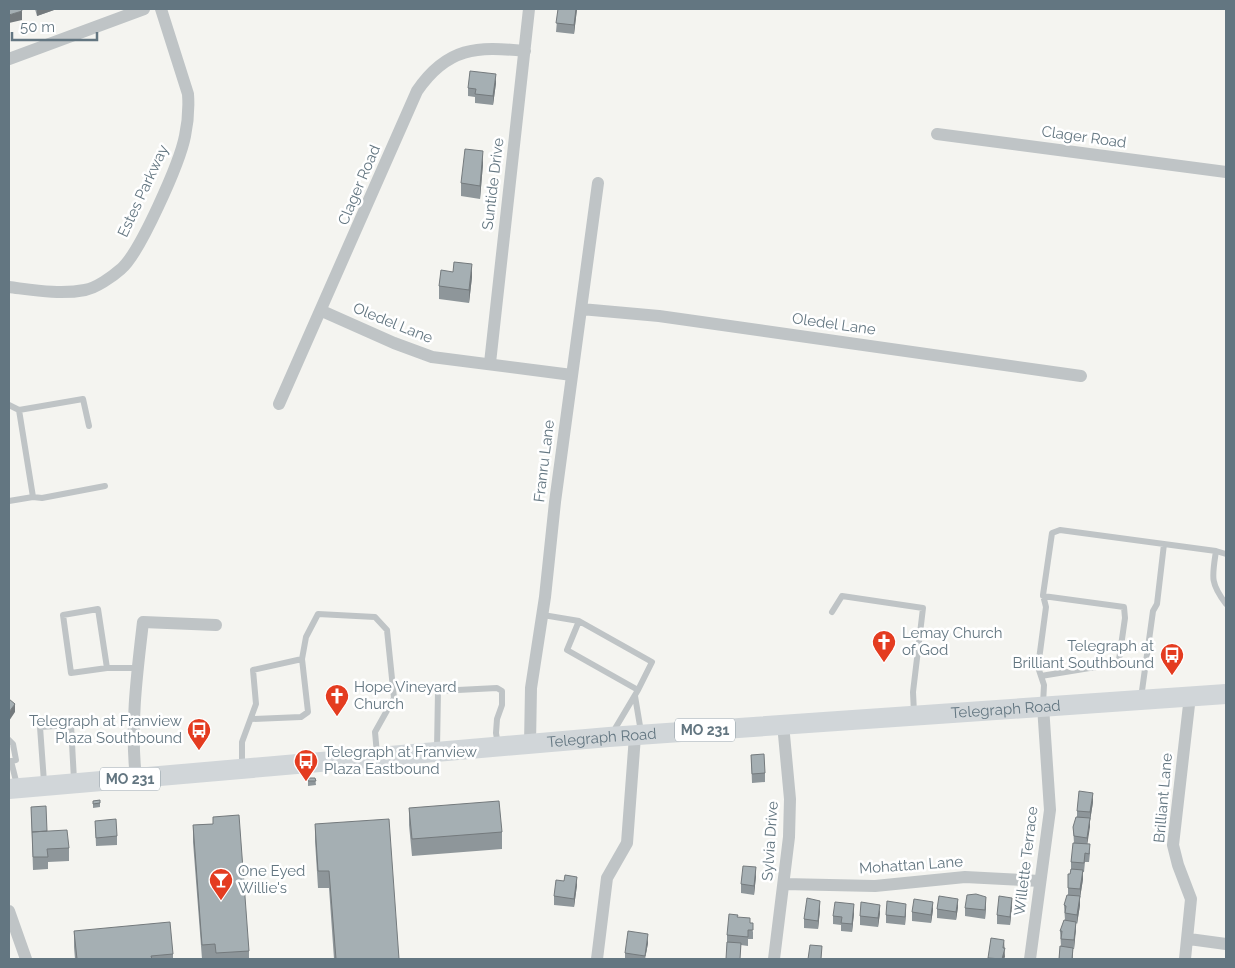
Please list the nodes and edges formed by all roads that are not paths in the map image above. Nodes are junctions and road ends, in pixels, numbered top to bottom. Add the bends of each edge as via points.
1 (144, 9) edge
2 (160, 9) edge
3 (529, 9) edge
4 (525, 51) junction
5 (9, 58) edge
6 (937, 134) dead end
7 (1226, 172) edge
8 (598, 183) dead end
9 (9, 286) edge
10 (581, 309) junction
11 (322, 311) junction
12 (490, 363) junction
13 (572, 375) junction
14 (1081, 376) dead end
15 (279, 404) dead end
16 (9, 405) edge
17 (19, 410) junction
18 (88, 426) dead end
19 (105, 486) dead end
20 (33, 497) junction
21 (9, 501) edge
22 (1164, 544) junction
23 (1216, 551) junction
24 (1226, 554) edge
25 (1043, 596) junction
26 (1226, 604) edge
27 (832, 612) dead end
28 (543, 615) junction
29 (580, 621) junction
30 (216, 625) dead end
31 (302, 659) junction
32 (107, 668) junction
33 (138, 668) junction
34 (1041, 676) junction
35 (637, 693) junction
36 (1226, 694) edge
37 (1190, 696) junction
38 (1140, 700) junction
39 (1043, 706) junction
40 (914, 715) junction
41 (251, 719) junction
42 (784, 724) junction
43 (638, 735) junction
44 (609, 737) junction
45 (10, 743) edge
46 (530, 744) junction
47 (498, 747) junction
48 (438, 753) junction
49 (377, 758) junction
50 (10, 761) edge
51 (242, 769) junction
52 (136, 778) junction
53 (74, 783) junction
54 (45, 786) junction
55 (11, 790) edge
56 (1040, 881) junction
57 (784, 884) junction
58 (9, 910) edge
59 (1188, 939) junction
60 (1226, 944) edge
61 (26, 959) edge
62 (596, 959) edge
63 (774, 959) edge
64 (1030, 959) edge
65 (1186, 959) edge

1 - 5 street
2 - 9 street, Estes Parkway via 188,94 189,108 185,137 141,239 122,268 86,290 43,291
3 - 4 street, Suntide Drive
4 - 11 street, Clager Road via 492,47 464,51 429,73 417,91
4 - 12 street, Suntide Drive
6 - 7 street, Clager Road
8 - 10 street, Franru Lane
10 - 13 street, Franru Lane
10 - 14 street, Oledel Lane via 659,316
11 - 12 street, Oledel Lane via 432,357
11 - 15 street, Clager Road
12 - 13 street, Oledel Lane
13 - 28 street, Franru Lane
16 - 17 lane
17 - 18 lane via 83,399
17 - 20 lane
19 - 20 lane
20 - 21 lane
22 - 23 lane
22 - 25 lane via 1060,530 1052,533
22 - 38 lane
23 - 24 lane
23 - 26 lane via 1212,580
25 - 34 lane via 1046,607 1038,667
25 - 34 lane via 1124,608 1125,618 1119,660 1114,664
27 - 40 lane via 842,596 923,608 913,692
28 - 29 lane
28 - 46 street, Franru Lane via 531,688
29 - 35 lane via 567,650
29 - 35 lane via 652,662
30 - 33 street via 143,622
31 - 41 lane via 253,670 256,704
31 - 41 lane via 308,712 300,717
31 - 49 lane via 306,637 318,614 375,616 387,630 394,698 375,732
32 - 32 lane via 71,673 63,615 98,610
32 - 33 lane
33 - 52 street via 133,754
34 - 39 lane
35 - 43 lane
35 - 44 lane
36 - 37 main road, Telegraph Road / MO 231
37 - 38 main road, Telegraph Road / MO 231
37 - 59 street, Brilliant Lane via 1173,846 1191,899
38 - 39 main road, Telegraph Road / MO 231
39 - 40 main road, Telegraph Road / MO 231
39 - 56 street, Willette Terrace via 1050,810
40 - 42 main road, Telegraph Road / MO 231
41 - 51 lane via 242,742
42 - 43 main road, Telegraph Road / MO 231
42 - 57 street, Sylvia Drive via 790,799
43 - 44 main road, Telegraph Road / MO 231
43 - 62 street via 628,843 607,878
44 - 46 main road, Telegraph Road / MO 231
45 - 50 lane via 16,760
46 - 47 main road, Telegraph Road / MO 231
47 - 48 main road, Telegraph Road / MO 231
47 - 48 lane via 497,718 502,705 502,691 497,688 438,691
48 - 49 main road, Telegraph Road / MO 231
49 - 51 main road, Telegraph Road / MO 231
50 - 55 lane
51 - 52 main road, Telegraph Road / MO 231
52 - 53 main road, Telegraph Road / MO 231
53 - 54 main road, Telegraph Road / MO 231
53 - 54 lane via 71,725 40,727
54 - 55 main road, Telegraph Road / MO 231
56 - 57 street, Mohattan Lane via 965,878 875,886
56 - 64 street, Willette Terrace
57 - 63 street, Sylvia Drive
58 - 61 street
59 - 60 street
59 - 65 street, Brilliant Lane

